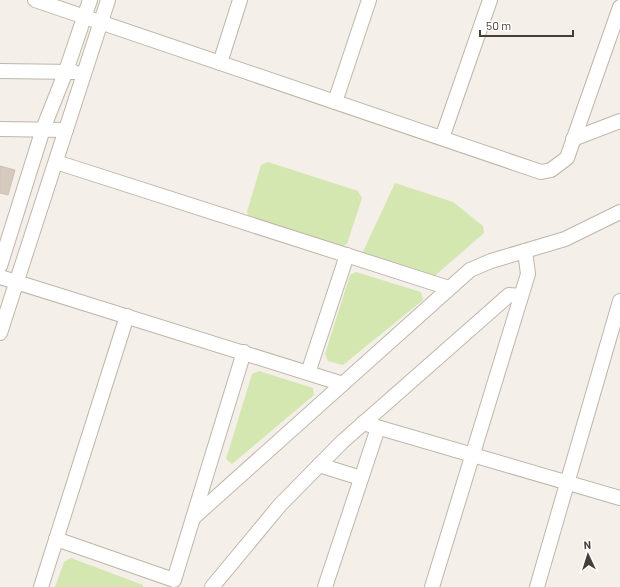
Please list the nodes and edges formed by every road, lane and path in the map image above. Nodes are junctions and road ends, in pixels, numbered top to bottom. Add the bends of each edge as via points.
1 (35, 0) edge
2 (90, 0) edge
3 (108, 0) edge
4 (240, 0) edge
5 (369, 0) edge
6 (490, 0) edge
7 (620, 7) edge
8 (84, 16) junction
9 (101, 22) junction
10 (220, 63) junction
11 (0, 71) edge
12 (66, 71) junction
13 (84, 73) junction
14 (335, 102) junction
15 (620, 121) edge
16 (0, 129) edge
17 (42, 130) junction
18 (66, 130) junction
19 (442, 138) junction
20 (573, 140) junction
21 (56, 162) junction
22 (620, 212) edge
23 (525, 251) junction
24 (347, 255) junction
25 (0, 266) edge
26 (0, 277) edge
27 (16, 282) junction
28 (450, 288) junction
29 (521, 296) junction
30 (620, 301) edge
31 (127, 316) junction
32 (0, 333) edge
33 (244, 352) junction
34 (308, 373) junction
35 (343, 384) junction
36 (363, 423) junction
37 (378, 428) junction
38 (473, 455) junction
39 (319, 465) junction
40 (361, 478) junction
41 (568, 483) junction
42 (620, 498) edge
43 (192, 518) junction
44 (56, 539) junction
45 (170, 583) edge
46 (41, 587) edge
47 (212, 587) edge
48 (325, 587) edge
49 (432, 587) edge
50 (537, 587) edge

1 - 8 street
2 - 8 street
3 - 9 street
4 - 10 street
5 - 14 street
6 - 19 street
7 - 20 street
8 - 9 street
8 - 12 street
9 - 10 street
9 - 13 street
10 - 14 street
11 - 12 street
12 - 13 street
12 - 17 street
13 - 18 street
14 - 19 street
15 - 20 street
16 - 17 street
17 - 18 street
17 - 25 street
18 - 21 street
19 - 20 street via 541,172 551,170 567,158
21 - 24 street
21 - 27 street
22 - 23 street via 565,239
23 - 28 street via 470,270
23 - 29 street via 528,274
24 - 28 street
24 - 34 street
26 - 27 street
27 - 31 street
27 - 32 street
28 - 35 street
29 - 36 street via 509,295
29 - 38 street
30 - 41 street
31 - 33 street
31 - 44 street
33 - 34 street
33 - 43 street
34 - 35 street
35 - 43 street
36 - 37 street
36 - 39 street
37 - 38 street
37 - 40 street
38 - 41 street
38 - 49 street
39 - 40 street
39 - 47 street via 280,505
40 - 48 street
41 - 42 street
41 - 50 street
43 - 45 street
44 - 45 street
44 - 46 street

